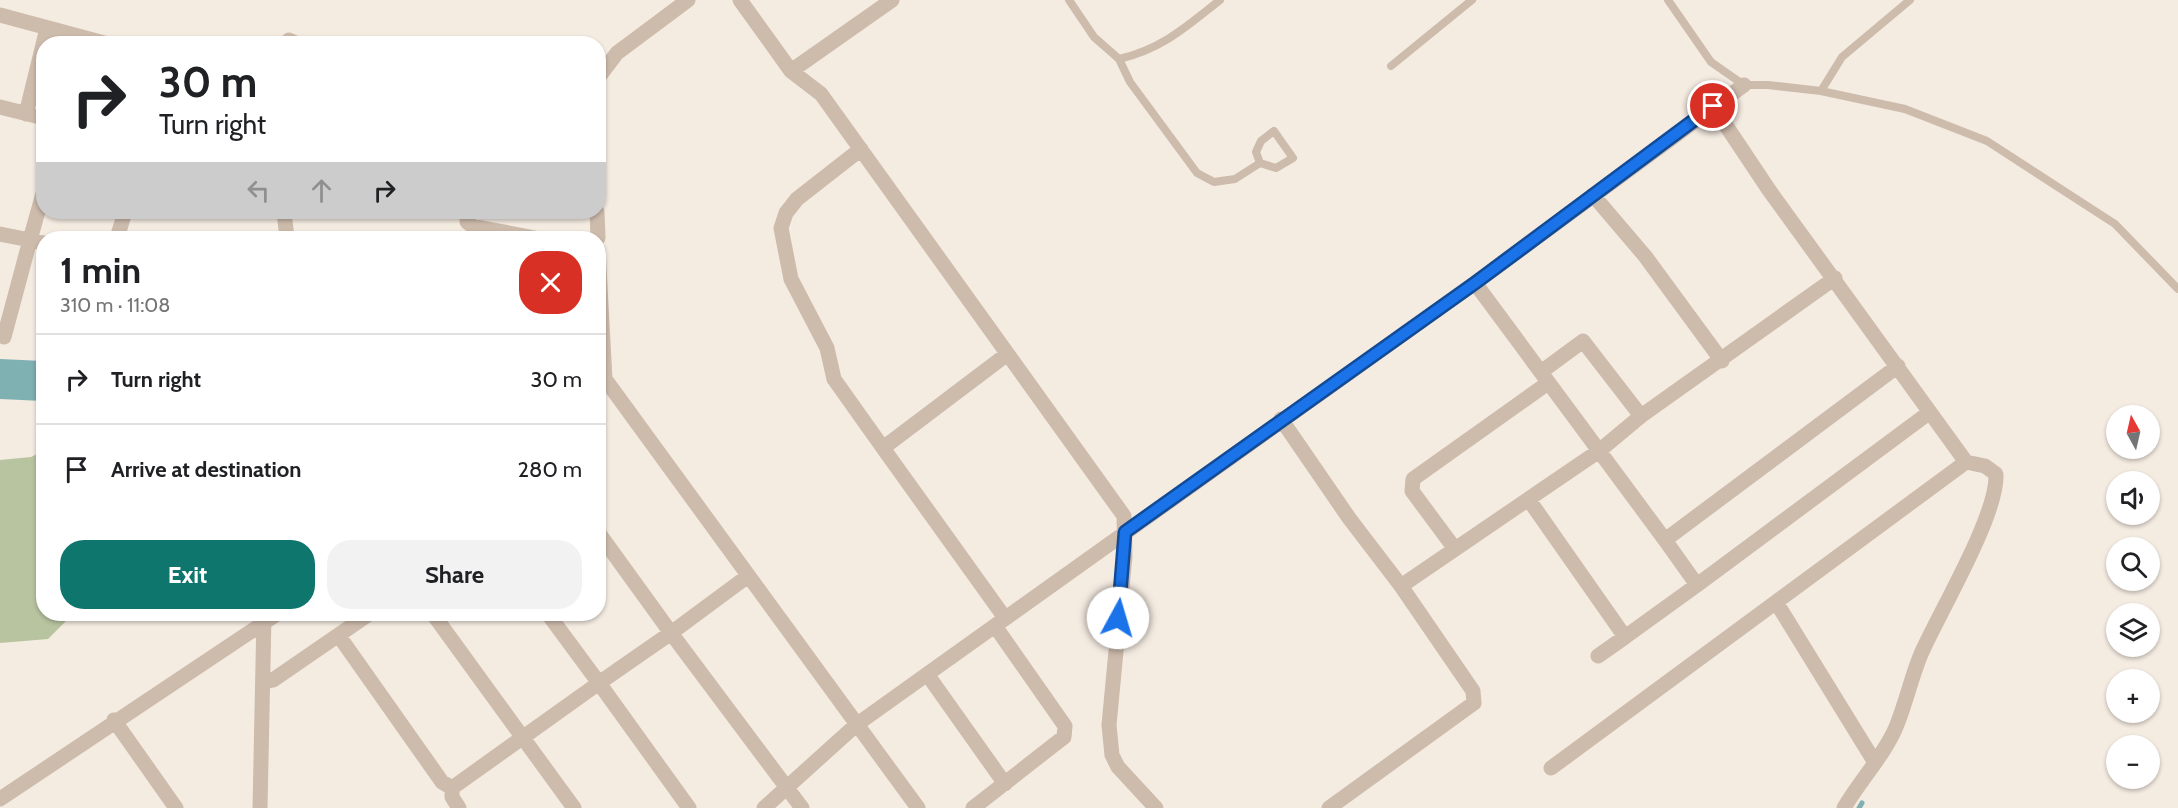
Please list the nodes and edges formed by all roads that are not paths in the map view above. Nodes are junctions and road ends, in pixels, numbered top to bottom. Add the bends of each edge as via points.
1 (688, 0) edge
2 (740, 0) edge
3 (892, 0) edge
4 (1069, 0) edge
5 (1220, 0) edge
6 (1668, 0) edge
7 (1910, 0) edge
8 (1470, 1) edge
9 (0, 15) edge
10 (47, 28) junction
11 (45, 36) edge
12 (78, 36) edge
13 (1119, 59) junction
14 (1391, 66) dead end
15 (606, 67) edge
16 (791, 71) junction
17 (36, 73) edge
18 (1744, 85) junction
19 (1821, 91) junction
20 (0, 106) edge
21 (1713, 106) junction
22 (26, 114) junction
23 (36, 116) edge
24 (861, 149) junction
25 (1260, 163) junction
26 (1593, 195) junction
27 (467, 219) edge
28 (498, 231) edge
29 (0, 234) edge
30 (36, 242) edge
31 (36, 245) edge
32 (1835, 278) junction
33 (1475, 283) junction
34 (2178, 289) edge
35 (4, 337) dead end
36 (1006, 355) junction
37 (1722, 361) junction
38 (1898, 366) junction
39 (1545, 377) junction
40 (606, 386) edge
41 (1930, 412) junction
42 (1641, 416) junction
43 (1281, 419) junction
44 (884, 448) junction
45 (1599, 451) junction
46 (1966, 462) junction
47 (1529, 500) junction
48 (1125, 532) junction
49 (1665, 540) junction
50 (606, 543) edge
51 (1455, 549) junction
52 (748, 576) junction
53 (1697, 585) junction
54 (1401, 586) junction
55 (1776, 602) junction
56 (260, 621) edge
57 (264, 621) edge
58 (359, 621) edge
59 (438, 621) edge
60 (553, 621) edge
61 (1000, 622) junction
62 (671, 633) junction
63 (339, 636) junction
64 (1625, 637) junction
65 (1598, 656) dead end
66 (927, 674) junction
67 (264, 682) junction
68 (599, 683) junction
69 (114, 720) junction
70 (856, 725) junction
71 (523, 738) junction
72 (1874, 761) junction
73 (1551, 768) dead end
74 (1005, 784) junction
75 (452, 788) junction
76 (785, 789) junction
77 (0, 799) edge
78 (176, 808) edge
79 (260, 808) edge
80 (459, 808) edge
81 (574, 808) edge
82 (689, 808) edge
83 (764, 808) edge
84 (802, 808) edge
85 (918, 808) edge
86 (973, 808) edge
87 (1156, 808) edge
88 (1329, 808) edge
89 (1844, 808) edge

1 - 15 street via 617,53
2 - 16 street
3 - 16 street
4 - 13 lane via 1094,37
5 - 13 lane via 1167,41 1145,53
6 - 18 lane via 1712,62
7 - 19 lane via 1842,57
8 - 14 lane
9 - 10 street
10 - 11 street
10 - 12 street
13 - 25 lane via 1130,82 1197,173 1214,182 1235,179
16 - 24 street via 821,94
17 - 22 street
18 - 19 lane
18 - 21 street
19 - 34 lane via 1905,109 1987,141 2115,224
20 - 22 street
21 - 26 street
21 - 32 street
22 - 23 street
24 - 36 street
24 - 44 street via 797,199 781,228 791,279 827,348 834,379
25 - 25 lane via 1256,152 1261,141 1274,131 1293,158 1276,168
26 - 33 street
26 - 37 street via 1645,256
27 - 28 street via 472,226
29 - 30 street
31 - 35 street
32 - 37 street
32 - 38 street
33 - 39 street
33 - 43 street
36 - 44 street
36 - 48 street via 1124,516
37 - 42 street
38 - 41 street
38 - 49 street
39 - 42 street via 1583,341
39 - 45 street
39 - 51 street via 1413,479 1412,491
40 - 52 street
41 - 46 street
41 - 53 street
42 - 45 street
43 - 48 street
43 - 54 street
44 - 61 street
45 - 47 street
45 - 49 street
46 - 55 street
46 - 72 street via 1985,466 1996,474 1997,486 1985,522 1913,673 1896,729
47 - 51 street
47 - 64 street
48 - 61 street
48 - 87 street via 1112,679 1112,755 1118,767
49 - 53 street
50 - 62 street
51 - 54 street
52 - 62 street
52 - 70 street
53 - 64 street
54 - 88 street via 1473,691 1474,703
55 - 72 street
55 - 73 street
56 - 69 street
57 - 67 street
58 - 63 street
59 - 71 street
60 - 68 street
61 - 66 street
61 - 74 street via 1065,726 1064,737
62 - 68 street
62 - 76 street
63 - 67 street via 273,680
63 - 75 street via 442,782
64 - 65 street
66 - 70 street
66 - 74 street
67 - 79 street
68 - 71 street
68 - 82 street
69 - 77 street
69 - 78 street
70 - 76 street
70 - 85 street
71 - 75 street
71 - 81 street
72 - 89 street
74 - 86 street
75 - 80 street
76 - 83 street
76 - 84 street

